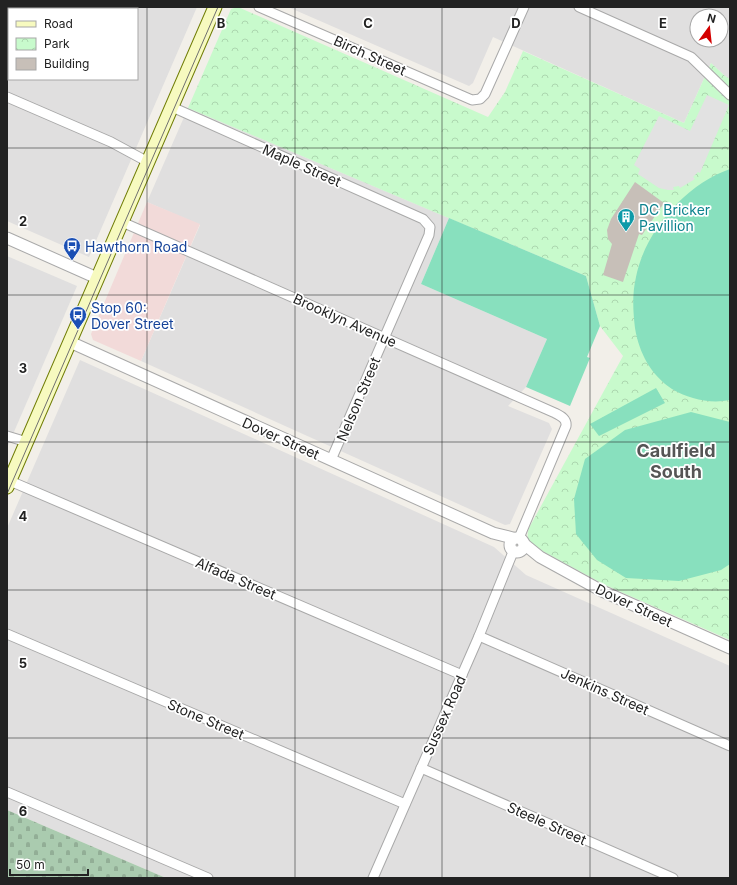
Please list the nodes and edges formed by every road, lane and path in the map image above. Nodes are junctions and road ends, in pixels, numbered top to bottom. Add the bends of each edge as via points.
1 (215, 7) edge
2 (260, 7) edge
3 (524, 7) edge
4 (579, 7) edge
5 (730, 95) edge
6 (7, 97) edge
7 (172, 107) junction
8 (150, 158) junction
9 (122, 222) junction
10 (430, 227) joint
11 (7, 238) edge
12 (97, 278) junction
13 (385, 337) junction
14 (70, 342) junction
15 (566, 422) joint
16 (7, 438) edge
17 (25, 445) junction
18 (331, 460) junction
19 (8, 484) edge
20 (517, 545) junction
21 (7, 634) edge
22 (479, 636) junction
23 (730, 648) edge
24 (462, 674) junction
25 (730, 746) edge
26 (421, 768) junction
27 (7, 792) edge
28 (405, 804) junction
29 (208, 878) edge
30 (373, 878) edge
31 (673, 878) edge

1 - 7 main road
2 - 3 street, Birch Street via 472,100 480,99 487,90
4 - 5 street via 691,57
6 - 8 street
7 - 8 main road
7 - 10 street, Maple Street via 422,219
8 - 9 main road
9 - 12 main road
9 - 13 street, Brooklyn Avenue
10 - 13 street, Nelson Street via 429,235
11 - 12 street
12 - 14 main road
13 - 15 street, Brooklyn Avenue via 555,413
13 - 18 street, Nelson Street
14 - 17 main road
14 - 18 street, Dover Street
15 - 20 street, Sussex Road
16 - 17 street
17 - 19 main road
18 - 20 street, Dover Street
19 - 24 street, Alfada Street
20 - 22 street, Sussex Road
20 - 23 street, Dover Street via 602,591
21 - 28 street, Stone Street
22 - 24 street, Sussex Road
22 - 25 street, Jenkins Street
24 - 26 street, Sussex Road
26 - 28 street, Sussex Road
26 - 31 street, Steele Street
27 - 29 street
28 - 30 street, Sussex Road

